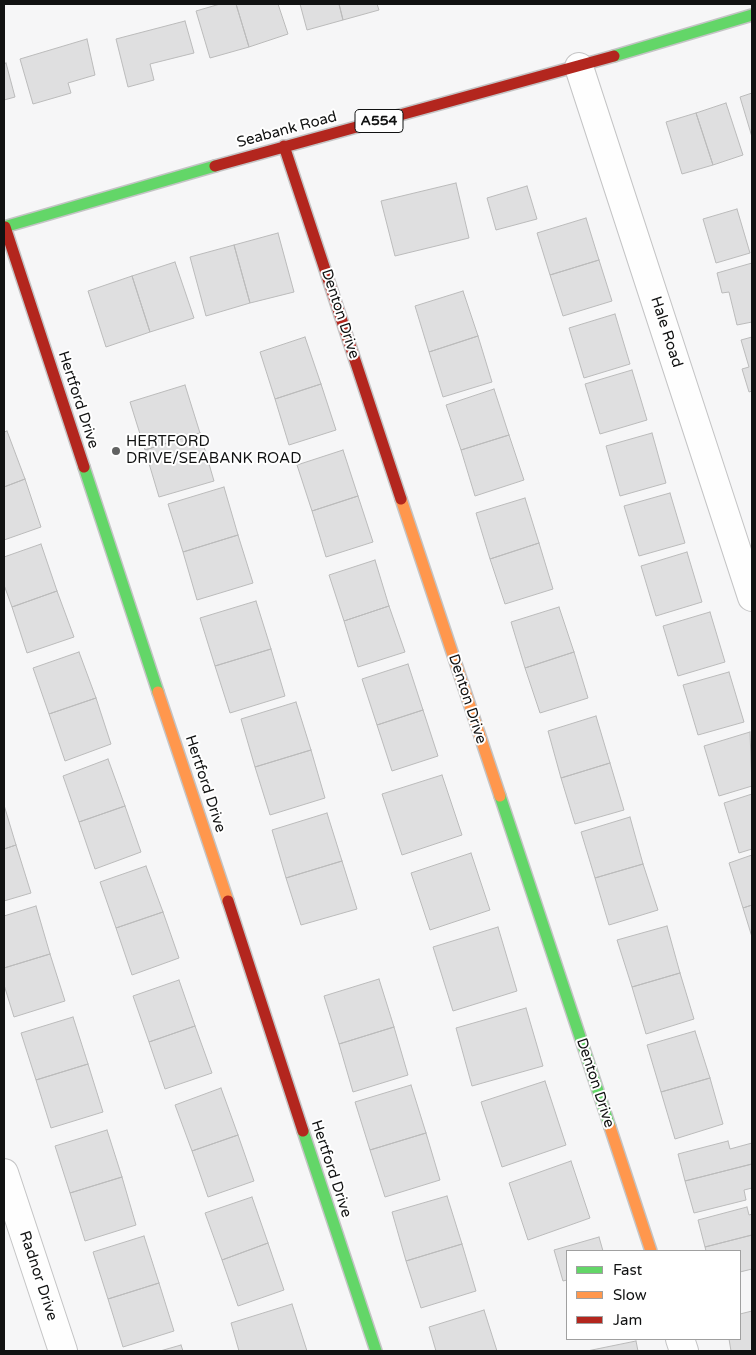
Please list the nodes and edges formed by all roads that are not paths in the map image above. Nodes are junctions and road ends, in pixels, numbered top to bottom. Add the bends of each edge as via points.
1 (752, 14) edge
2 (579, 67) junction
3 (284, 146) junction
4 (4, 227) edge
5 (752, 597) edge
6 (4, 1173) edge
7 (650, 1250) edge
8 (63, 1351) edge
9 (376, 1351) edge

1 - 2 street, Seabank Road / A554
2 - 3 street, Seabank Road / A554
2 - 5 street, Hale Road
3 - 4 street, Seabank Road / A554
3 - 7 street, Denton Drive
4 - 9 street, Hertford Drive
6 - 8 street, Radnor Drive

